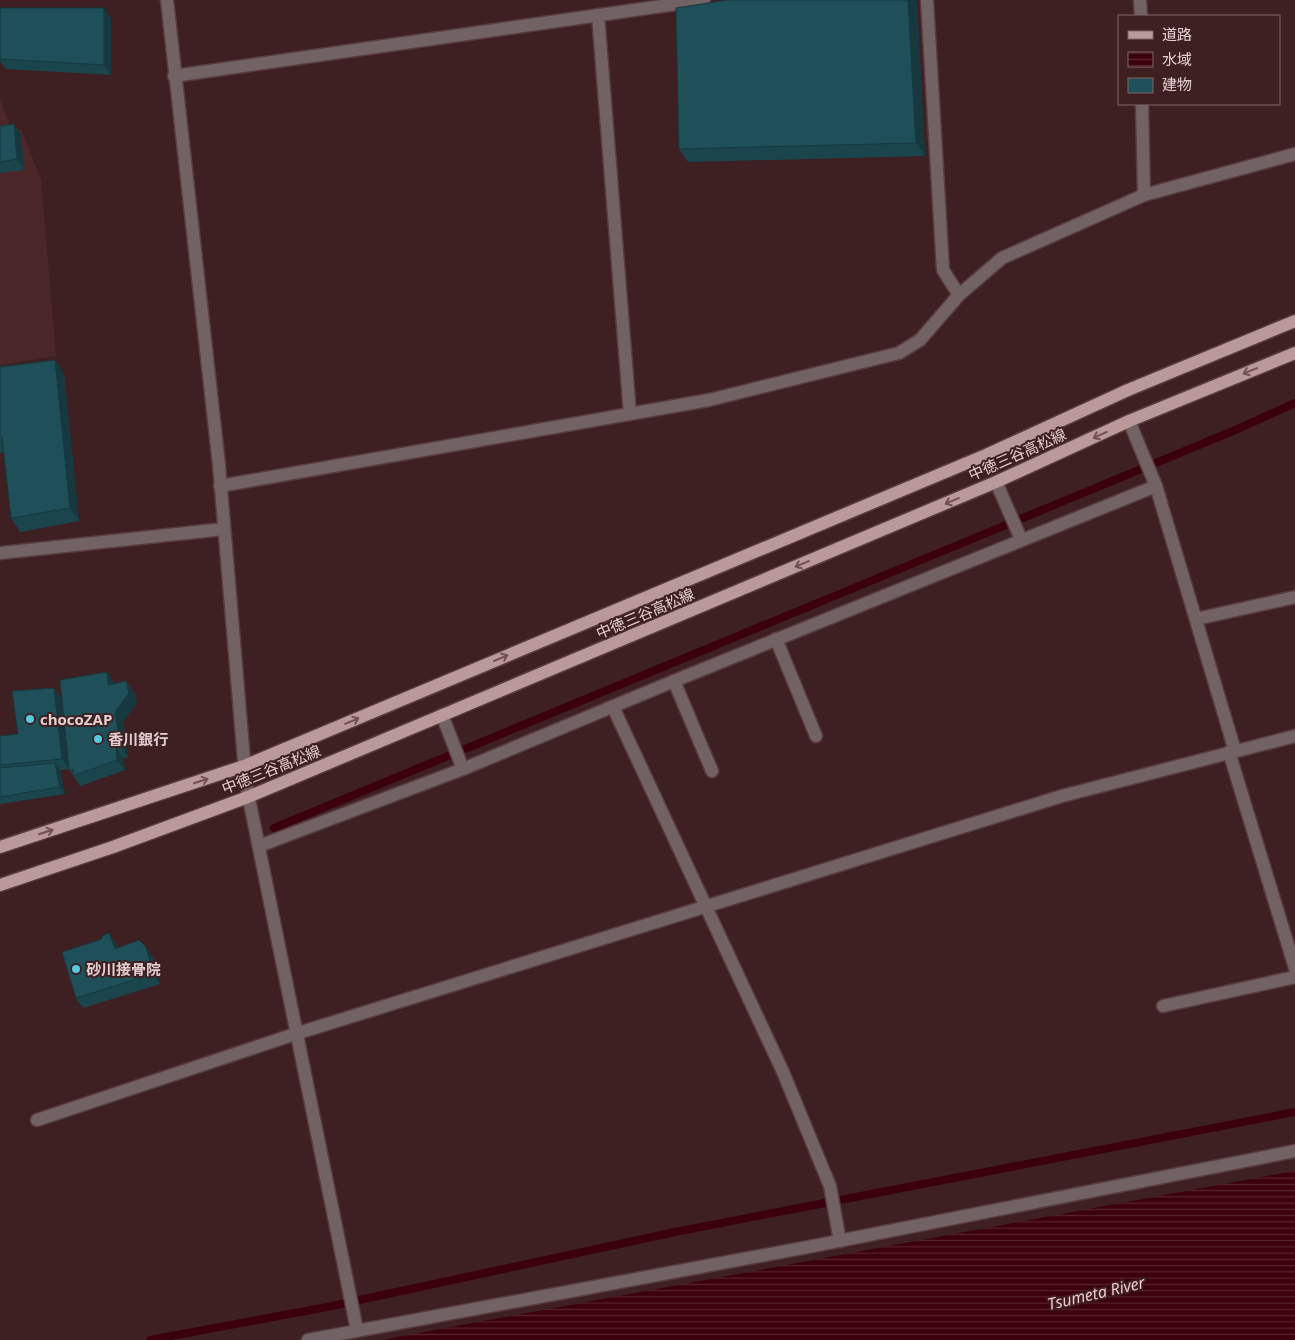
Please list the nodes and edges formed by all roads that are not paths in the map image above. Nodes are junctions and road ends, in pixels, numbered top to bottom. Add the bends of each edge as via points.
1 (167, 0) edge
2 (704, 0) edge
3 (927, 0) edge
4 (1140, 0) edge
5 (651, 4) edge
6 (598, 15) junction
7 (1141, 15) edge
8 (174, 76) junction
9 (1142, 105) edge
10 (1295, 154) edge
11 (1144, 195) junction
12 (959, 295) junction
13 (1295, 321) edge
14 (1295, 353) edge
15 (630, 414) junction
16 (1129, 421) junction
17 (996, 482) junction
18 (220, 486) junction
19 (1156, 486) junction
20 (224, 529) junction
21 (1021, 539) junction
22 (0, 554) edge
23 (1295, 597) edge
24 (1196, 619) junction
25 (776, 640) junction
26 (674, 681) junction
27 (613, 707) junction
28 (442, 715) junction
29 (816, 736) dead end
30 (1295, 736) edge
31 (1232, 752) junction
32 (244, 766) junction
33 (464, 769) junction
34 (712, 771) dead end
35 (248, 797) junction
36 (258, 846) junction
37 (0, 847) edge
38 (0, 885) edge
39 (708, 906) junction
40 (1295, 968) edge
41 (1295, 977) edge
42 (1163, 1006) dead end
43 (295, 1034) junction
44 (36, 1120) dead end
45 (1295, 1151) edge
46 (840, 1241) junction
47 (357, 1330) junction
48 (308, 1340) edge

1 - 8 street
2 - 5 street
3 - 12 street via 943,270
4 - 7 street
5 - 6 street
6 - 8 street
6 - 15 street
8 - 18 street
9 - 11 street
10 - 11 street
11 - 12 street via 1002,258
12 - 15 street via 920,340 899,353 709,400
32 -> 13 main road, 中徳三谷高松線
14 -> 16 main road, 中徳三谷高松線
15 - 18 street
16 -> 17 main road, 中徳三谷高松線
16 - 19 street
17 - 21 street
17 -> 28 main road, 中徳三谷高松線
18 - 20 street
19 - 21 street
19 - 24 street
20 - 22 street
20 - 32 street
21 - 25 street
23 - 24 street
24 - 31 street
25 - 26 street
25 - 29 street
26 - 27 street
26 - 34 street
27 - 33 street
27 - 39 street
28 - 33 street
28 - 35 main road, 中徳三谷高松線
30 - 31 street
31 - 39 street via 1062,796
31 - 40 street
32 - 35 street
37 -> 32 main road, 中徳三谷高松線
33 - 36 street
35 - 36 street
35 - 38 main road, 中徳三谷高松線
36 - 43 street
39 - 43 street
39 - 46 street via 830,1186
41 - 42 street
43 - 44 street
43 - 47 street
45 - 46 street
46 - 47 street
47 - 48 street

